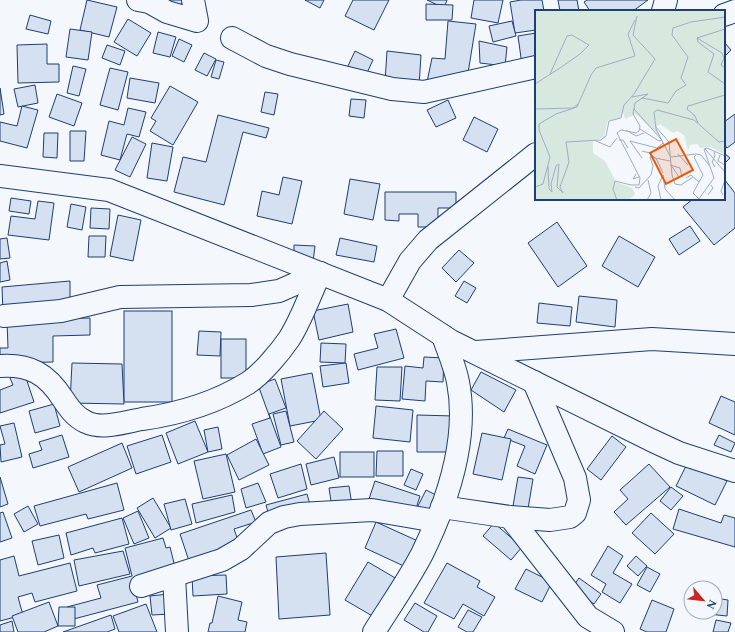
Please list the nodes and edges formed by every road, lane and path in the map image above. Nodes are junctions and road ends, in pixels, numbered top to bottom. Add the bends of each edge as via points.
1 (138, 0) edge
2 (193, 0) edge
3 (666, 0) edge
4 (663, 10) edge
5 (735, 11) edge
6 (725, 15) edge
7 (232, 38) dead end
8 (535, 67) edge
9 (535, 155) edge
10 (0, 176) edge
11 (320, 273) junction
12 (388, 300) junction
13 (4, 316) dead end
14 (443, 336) junction
15 (735, 344) edge
16 (476, 352) junction
17 (0, 366) edge
18 (534, 382) junction
19 (735, 472) edge
20 (439, 514) junction
21 (510, 517) junction
22 (174, 576) junction
23 (141, 586) dead end
24 (178, 632) edge
25 (374, 632) edge
26 (613, 632) edge

1 - 2 street via 197,21
3 - 4 street
5 - 6 street
7 - 8 street via 266,56 290,64 392,89 424,92
9 - 12 street via 428,240 410,262
10 - 11 street via 108,190
11 - 12 street
11 - 13 street via 279,291 251,295 120,297 61,311
11 - 17 street via 290,338 249,382 213,400 169,415 101,426 86,423 74,414 53,384 44,376 16,365
12 - 14 street
14 - 16 street
14 - 20 street via 458,381 461,403 459,438 450,486
15 - 16 street via 652,339
16 - 18 street
18 - 19 street via 679,453
18 - 21 street via 576,478 579,500 570,517 554,520
20 - 21 street
20 - 22 street via 372,510 284,517 269,523 241,549 222,560
20 - 25 street via 421,555
21 - 26 street via 588,616
22 - 23 street
22 - 24 street

